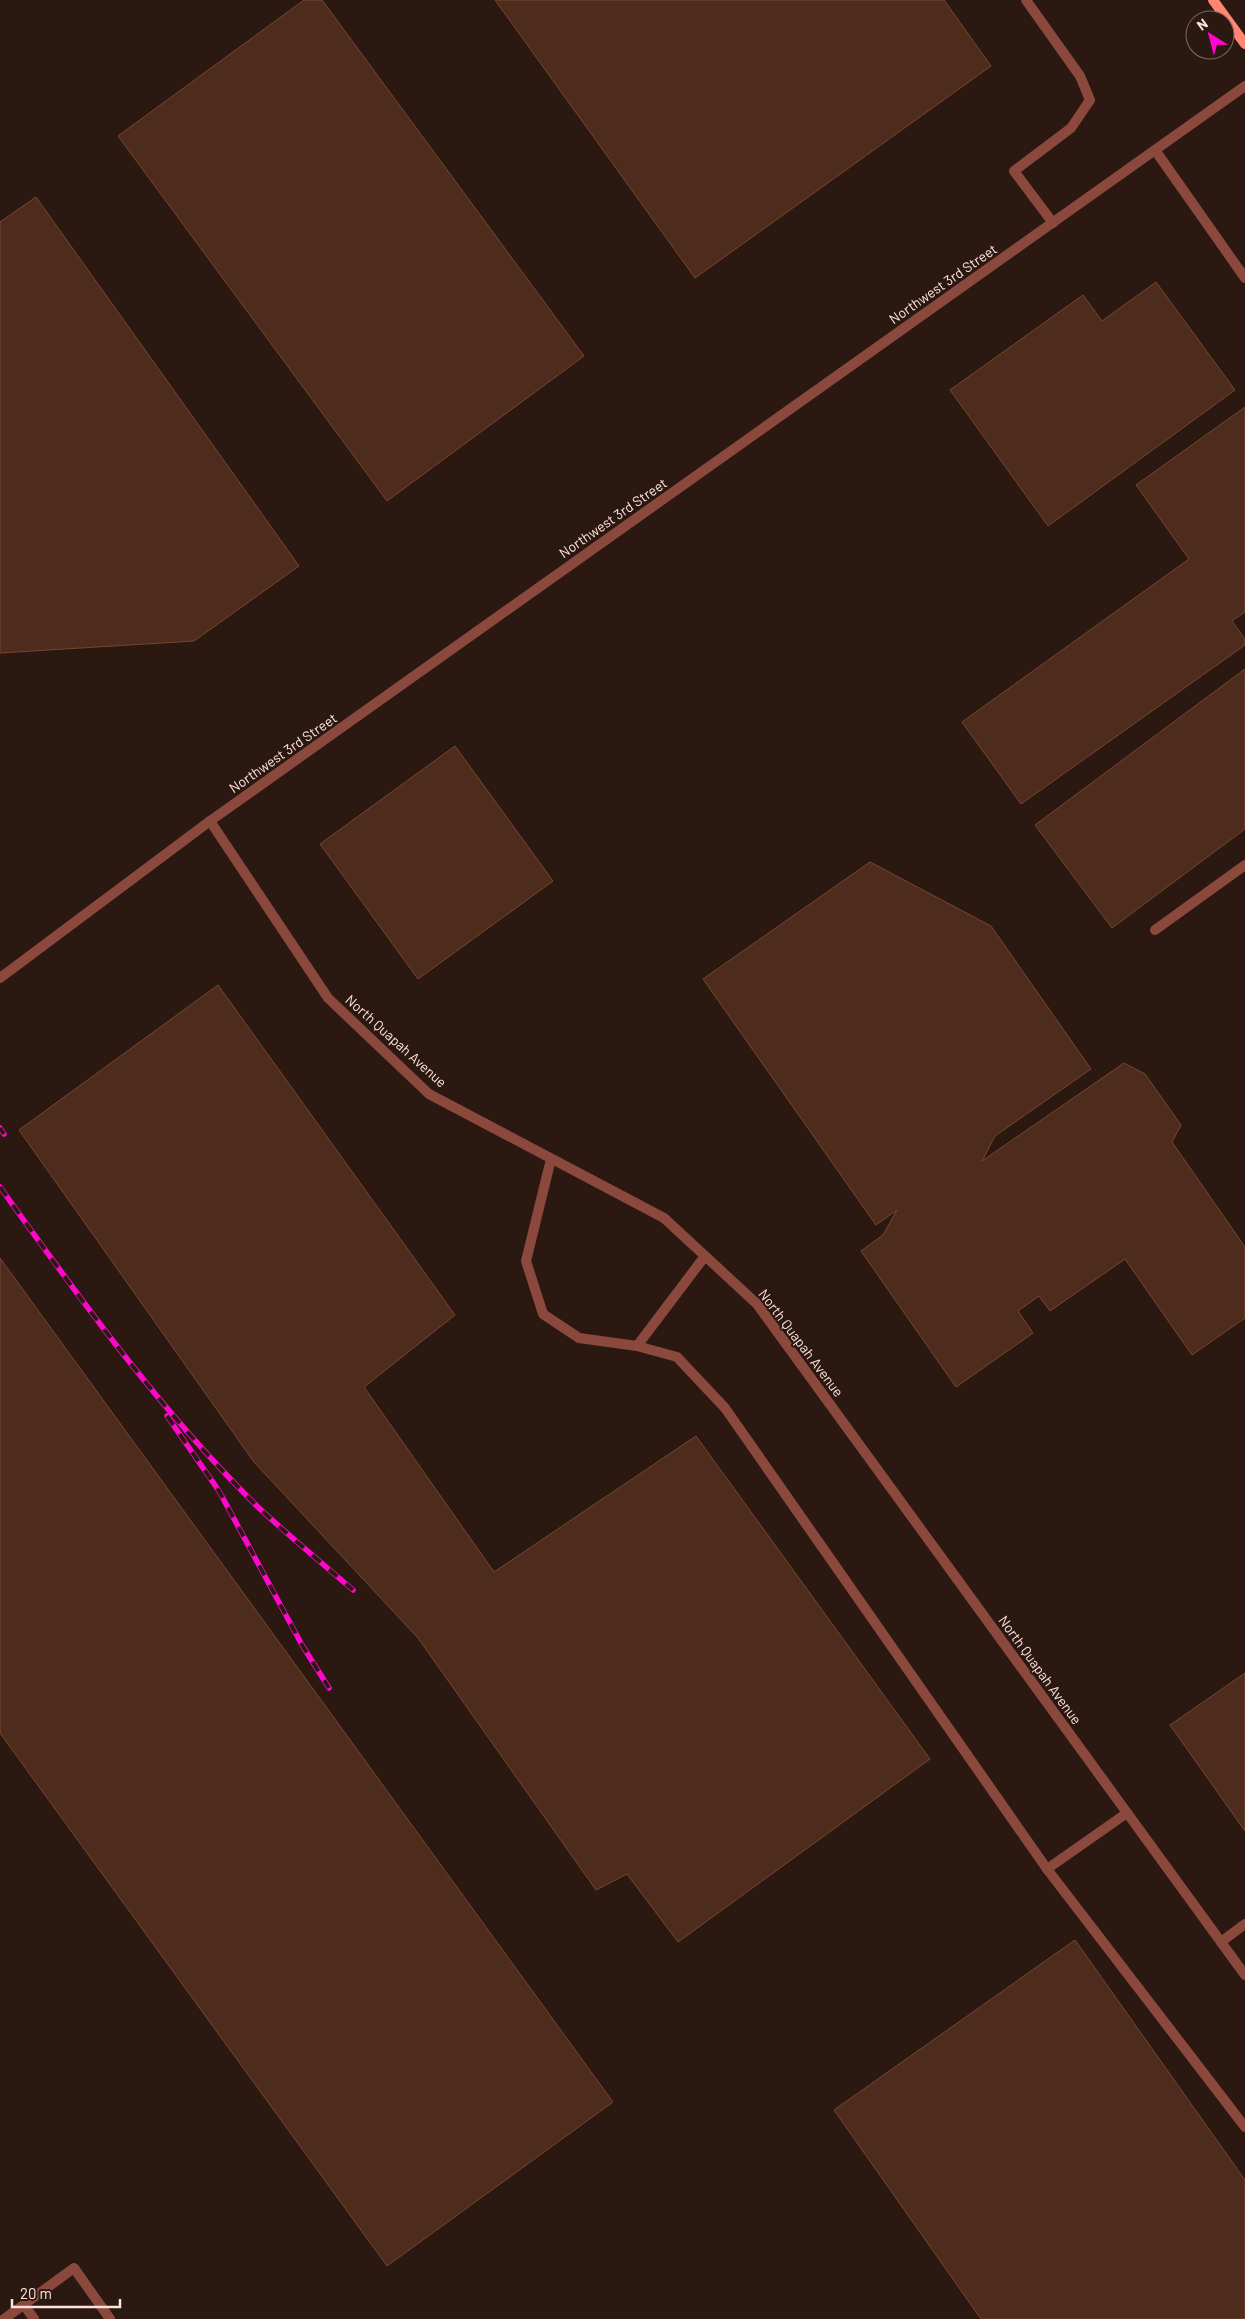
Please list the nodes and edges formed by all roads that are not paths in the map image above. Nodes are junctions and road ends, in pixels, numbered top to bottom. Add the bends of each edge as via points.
1 (1026, 0) edge
2 (1213, 0) edge
3 (1245, 44) edge
4 (1245, 86) edge
5 (1155, 150) junction
6 (1053, 223) junction
7 (1245, 278) edge
8 (210, 821) junction
9 (1245, 864) edge
10 (1155, 930) dead end
11 (0, 978) edge
12 (551, 1159) junction
13 (705, 1256) junction
14 (637, 1346) junction
15 (1127, 1813) junction
16 (1047, 1869) junction
17 (1245, 1924) edge
18 (1221, 1942) junction
19 (1245, 1975) edge
20 (1245, 2127) edge
21 (24, 2305) junction
22 (4, 2319) edge
23 (34, 2319) edge
24 (110, 2319) edge

1 - 6 street via 1080,76 1090,100 1071,128 1014,172
2 - 3 main road
4 - 5 street, Northwest 3rd Street
5 - 6 street, Northwest 3rd Street
5 - 7 street
6 - 8 street, Northwest 3rd Street
8 - 11 street, Northwest 3rd Street
8 - 12 street, North Quapah Avenue via 328,998 429,1094
9 - 10 street
12 - 13 street, North Quapah Avenue via 664,1218
12 - 14 street via 526,1261 543,1314 579,1338
13 - 14 street
13 - 15 street, North Quapah Avenue via 757,1304
14 - 16 street via 676,1357 725,1408
15 - 16 street
15 - 18 street, North Quapah Avenue
16 - 20 street
17 - 18 street
18 - 19 street, North Quapah Avenue
21 - 22 street
21 - 23 street
21 - 24 street via 74,2268

